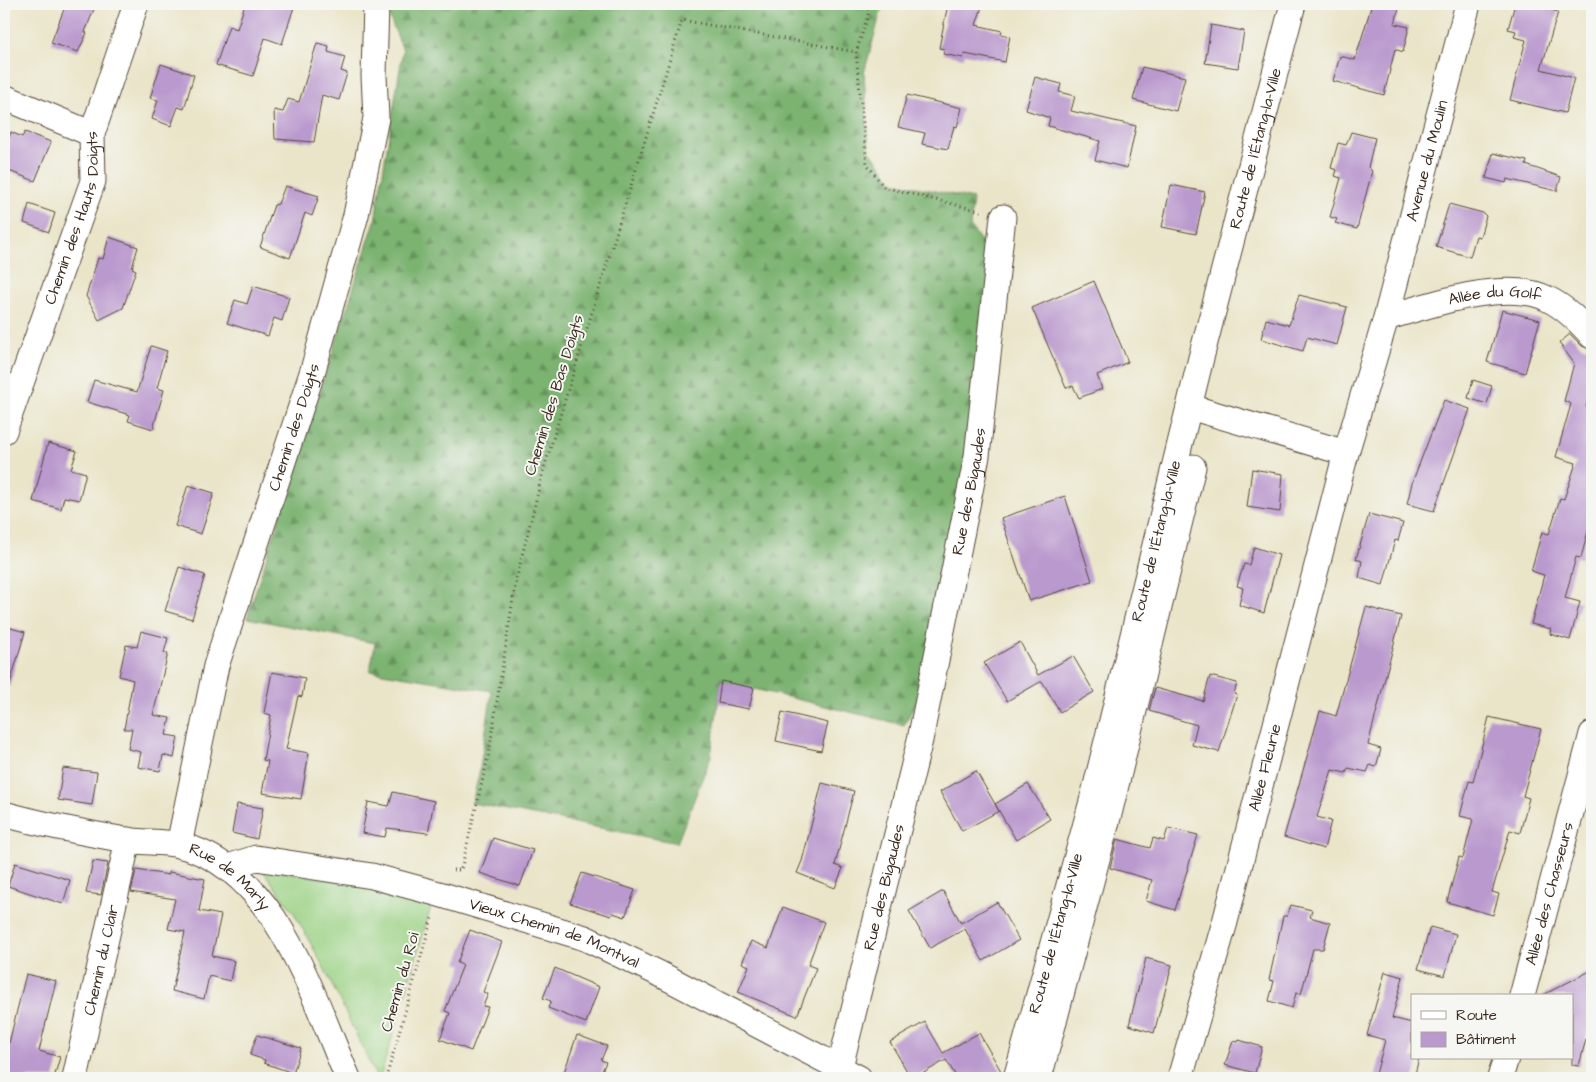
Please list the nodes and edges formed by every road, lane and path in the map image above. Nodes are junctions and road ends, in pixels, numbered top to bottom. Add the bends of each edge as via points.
1 (136, 4) edge
2 (376, 4) edge
3 (869, 4) edge
4 (1293, 4) edge
5 (1309, 4) edge
6 (1468, 4) edge
7 (856, 52) junction
8 (4, 97) edge
9 (92, 134) junction
10 (1003, 217) joint
11 (1386, 318) junction
12 (1592, 336) edge
13 (1198, 409) junction
14 (4, 431) edge
15 (1346, 453) junction
16 (1592, 734) edge
17 (4, 814) edge
18 (128, 840) junction
19 (179, 845) junction
20 (228, 867) junction
21 (451, 870) dead end
22 (439, 894) junction
23 (1523, 994) edge
24 (1048, 1001) junction
25 (1505, 1060) edge
26 (849, 1073) edge
27 (75, 1078) edge
28 (348, 1078) edge
29 (386, 1078) edge
30 (1016, 1078) edge
31 (1039, 1078) edge
32 (1180, 1078) edge
33 (1500, 1078) edge

1 - 9 street, Chemin des Hauts Doigts
2 - 19 street, Chemin des Doigts via 376,118 356,215 313,370 216,666
3 - 7 path
4 - 13 street, Route de l'Étang-la-Ville
5 - 13 street, Route de l'Étang-la-Ville
6 - 11 street, Avenue du Moulin
7 - 10 path via 867,164 884,187
7 - 21 path, Chemin des Bas Doigts via 682,20 544,468 516,580 489,753 461,870
8 - 9 street
9 - 14 street, Chemin des Hauts Doigts via 93,181
10 - 26 street, Rue des Bigaudes via 975,465
11 - 12 street, Allée du Golf via 1451,301 1514,290 1546,298 1574,316
11 - 15 street, Avenue du Moulin
13 - 15 street
13 - 24 street, Route de l'Étang-la-Ville via 1110,810 1073,907
15 - 32 street, Allée Fleurie via 1225,922
16 - 23 street, Allée des Chasseurs
17 - 18 street, Rue de Marly
18 - 19 street, Rue de Marly
18 - 27 street, Chemin du Clair
19 - 20 street, Rue de Marly
20 - 22 street, Vieux Chemin de Montval via 256,858 372,876
20 - 28 street, Rue de Marly via 246,882 267,908 292,948
22 - 26 street, Vieux Chemin de Montval via 585,938
22 - 29 path, Chemin du Roi
24 - 30 street, Route de l'Étang-la-Ville
24 - 31 street, Route de l'Étang-la-Ville
25 - 33 street

